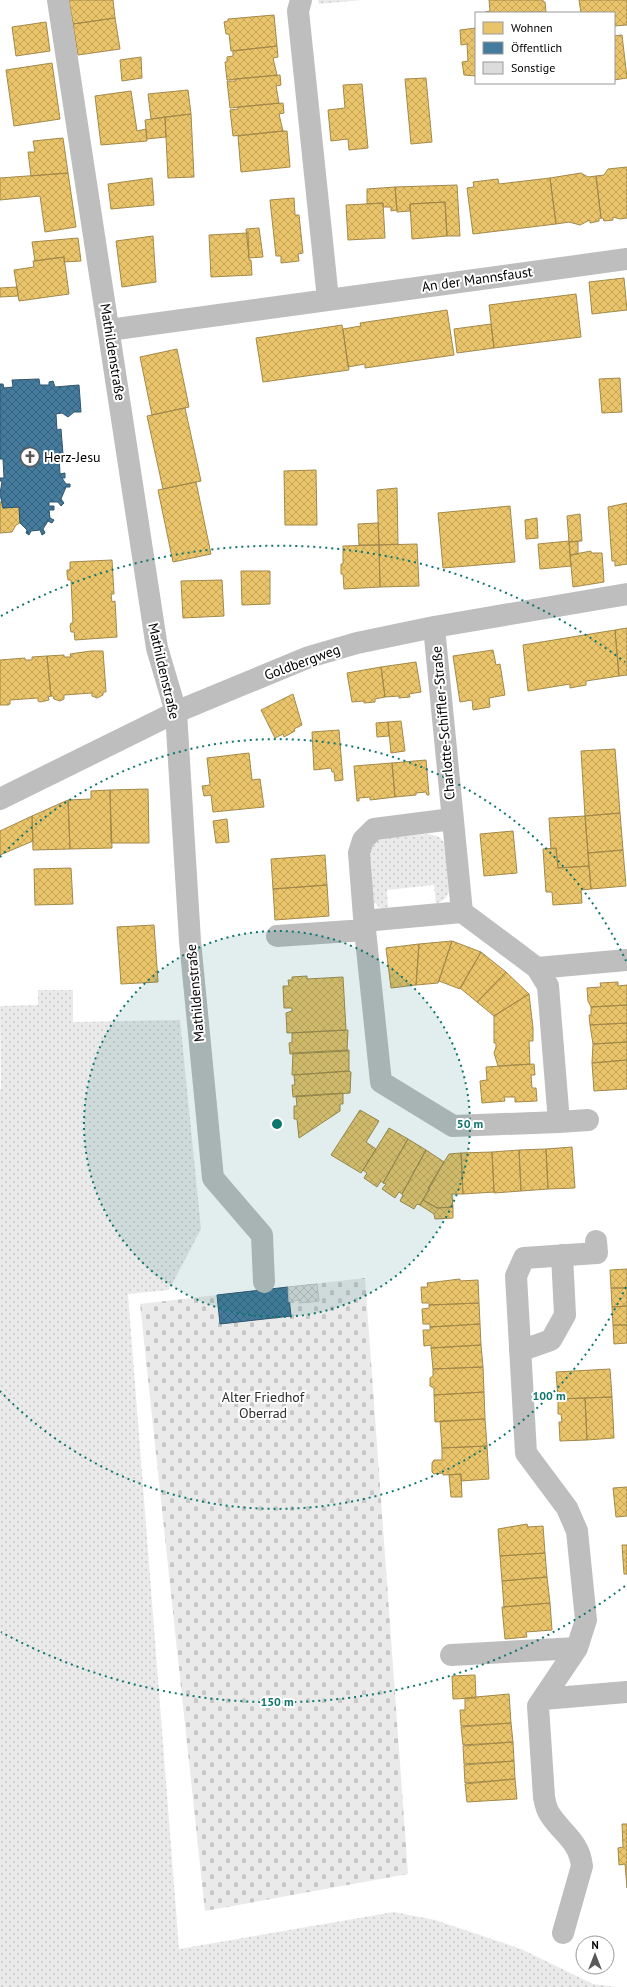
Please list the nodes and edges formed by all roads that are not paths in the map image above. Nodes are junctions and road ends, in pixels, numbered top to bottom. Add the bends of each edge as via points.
1 (58, 0) edge
2 (301, 0) edge
3 (627, 259) edge
4 (328, 299) junction
5 (110, 330) junction
6 (627, 594) edge
7 (434, 628) junction
8 (176, 712) junction
9 (0, 799) edge
10 (452, 819) junction
11 (462, 912) junction
12 (365, 926) junction
13 (277, 936) dead end
14 (627, 960) edge
15 (537, 968) junction
16 (588, 1120) dead end
17 (559, 1122) junction
18 (596, 1241) dead end
19 (562, 1255) junction
20 (264, 1282) dead end
21 (520, 1351) junction
22 (577, 1648) junction
23 (451, 1655) dead end
24 (627, 1692) edge
25 (543, 1699) junction
26 (563, 1933) dead end

1 - 5 street, Mathildenstraße
2 - 4 street via 298,11
3 - 4 street, An der Mannsfaust
4 - 5 street, An der Mannsfaust
5 - 8 street, Mathildenstraße via 157,648
6 - 7 street, Goldbergweg
7 - 8 street, Goldbergweg via 331,649
7 - 10 street, Charlotte-Schiffler-Straße
8 - 9 street, Goldbergweg
8 - 20 street, Mathildenstraße via 190,942 213,1178 262,1235
10 - 11 street, Charlotte-Schiffler-Straße
10 - 12 street, Charlotte-Schiffler-Straße via 374,829 363,840 359,853
11 - 12 street
11 - 15 street
12 - 13 street
12 - 17 street, Charlotte-Schiffler-Straße via 381,1082 453,1126
14 - 15 street
15 - 17 street via 548,986
16 - 17 street, Charlotte-Schiffler-Straße
18 - 19 street via 597,1253
19 - 21 street via 566,1315 551,1340
19 - 21 street via 524,1258 516,1276
21 - 22 street via 526,1453 567,1508 576,1531 586,1620
22 - 23 street
22 - 25 street
24 - 25 street
25 - 26 street via 538,1706 544,1797 548,1812 578,1847 582,1866

